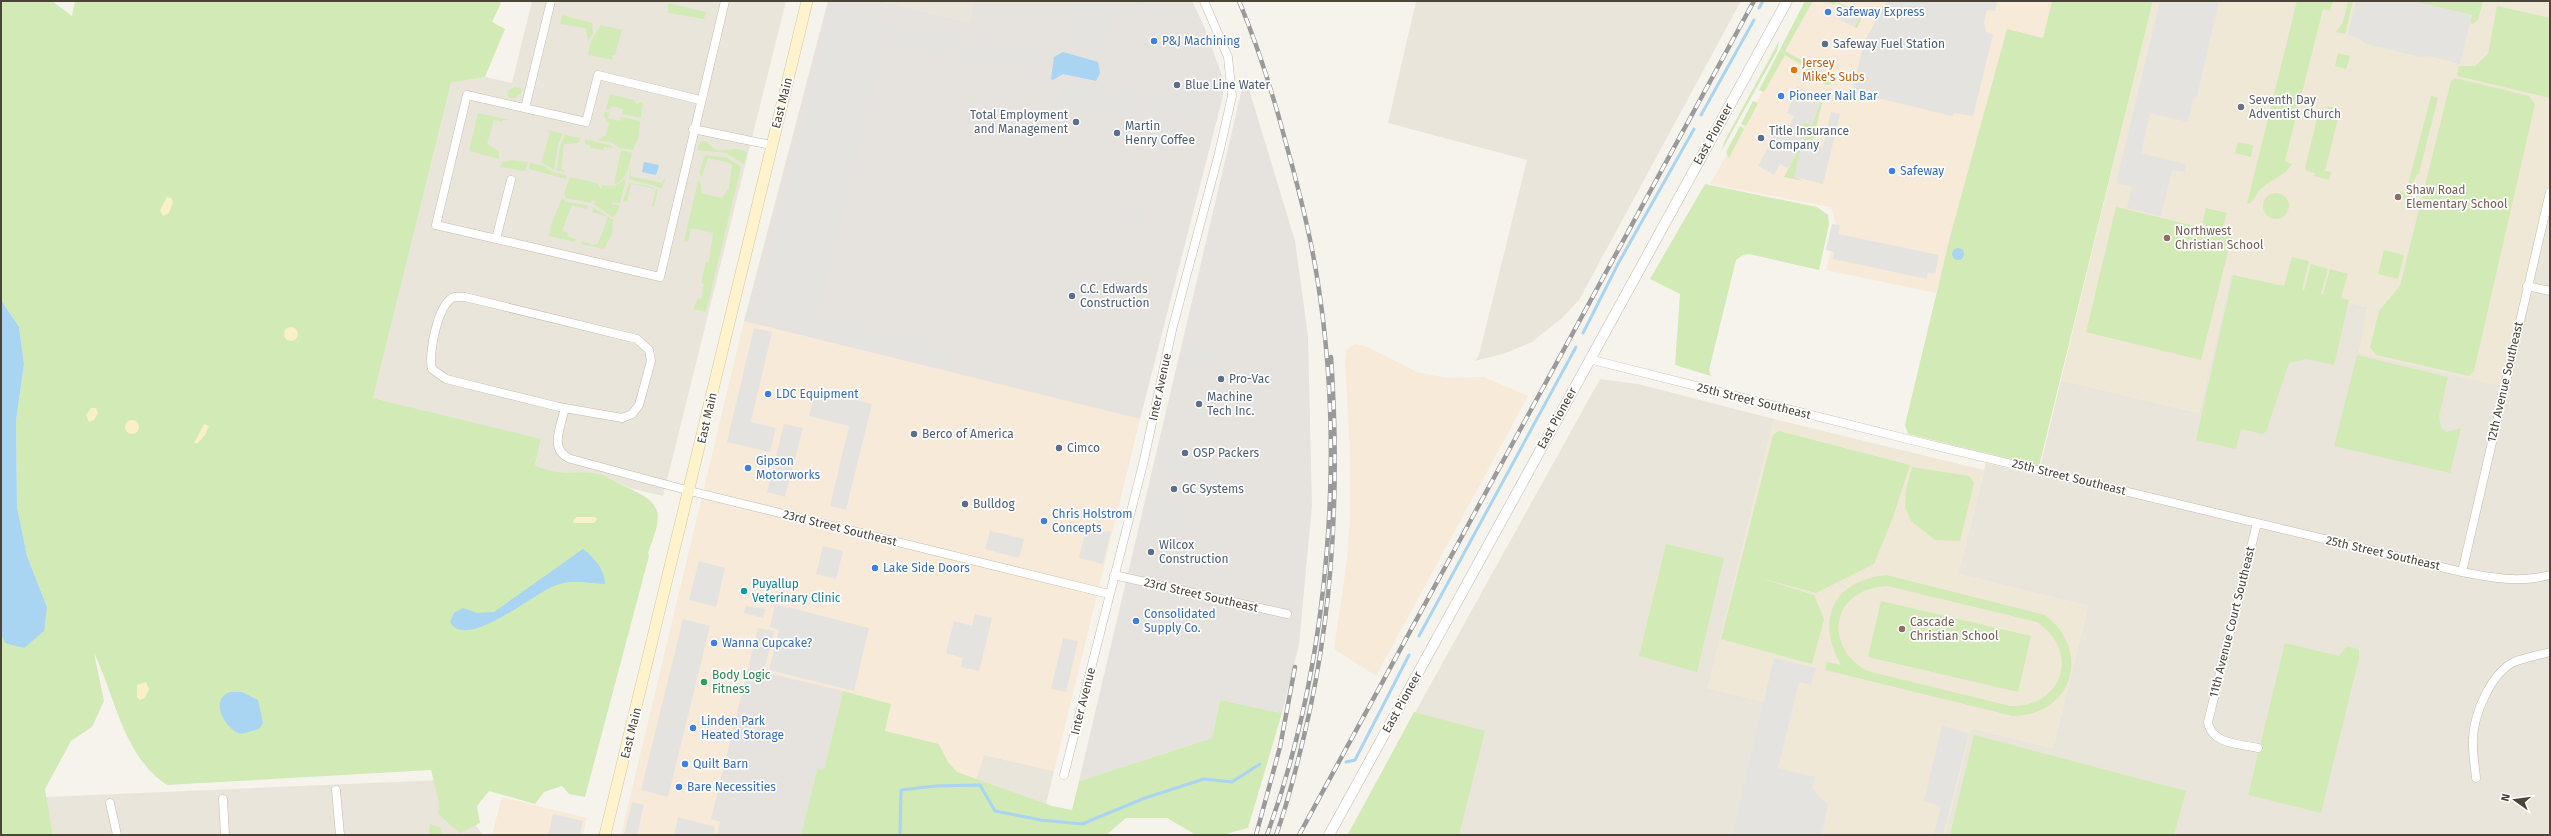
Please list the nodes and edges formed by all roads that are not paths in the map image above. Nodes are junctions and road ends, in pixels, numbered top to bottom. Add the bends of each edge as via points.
1 (552, 1) edge
2 (725, 1) edge
3 (807, 1) edge
4 (1204, 1) edge
5 (1787, 1) edge
6 (700, 100) junction
7 (525, 108) junction
8 (693, 129) junction
9 (771, 144) junction
10 (511, 180) dead end
11 (2550, 192) edge
12 (496, 239) junction
13 (2527, 286) junction
14 (2550, 291) edge
15 (1589, 360) junction
16 (566, 408) junction
17 (690, 491) junction
18 (2257, 523) junction
19 (2462, 572) junction
20 (2550, 574) edge
21 (1114, 575) junction
22 (1109, 594) junction
23 (1287, 614) dead end
24 (2550, 652) edge
25 (2258, 748) dead end
26 (1064, 775) dead end
27 (2476, 778) dead end
28 (336, 790) dead end
29 (223, 799) dead end
30 (110, 803) dead end
31 (117, 835) edge
32 (225, 835) edge
33 (340, 835) edge
34 (605, 835) edge
35 (1329, 835) edge

1 - 7 street
2 - 6 street
3 - 9 main road, East Main
4 - 21 street, Inter Avenue via 1228,57 1232,96 1172,330 1144,460
5 - 15 street, East Pioneer
6 - 7 street via 598,75 586,122
6 - 8 street
7 - 12 street via 467,95 436,225
8 - 9 street
8 - 12 street via 660,277
9 - 17 main road, East Main
10 - 12 street
11 - 13 street, 12th Avenue Southeast
13 - 14 street
13 - 19 street, 12th Avenue Southeast
15 - 18 street, 25th Street Southeast
15 - 35 street, East Pioneer
16 - 16 street via 446,379 432,369 430,353 446,302 454,297 465,297 637,338 646,346 651,361 640,405 632,414 618,418
16 - 17 street, 23rd Street Southeast via 557,446 562,454 572,459
17 - 22 street, 23rd Street Southeast
17 - 34 main road, East Main
18 - 19 street, 25th Street Southeast
18 - 25 street, 11th Avenue Court Southeast via 2208,722 2212,733 2219,738
19 - 20 street, 25th Street Southeast via 2519,580
21 - 22 street, Inter Avenue
21 - 23 street, 23rd Street Southeast
22 - 26 street, Inter Avenue
24 - 27 street via 2514,662 2492,685 2478,717 2473,738
28 - 33 street
29 - 32 street
30 - 31 street

